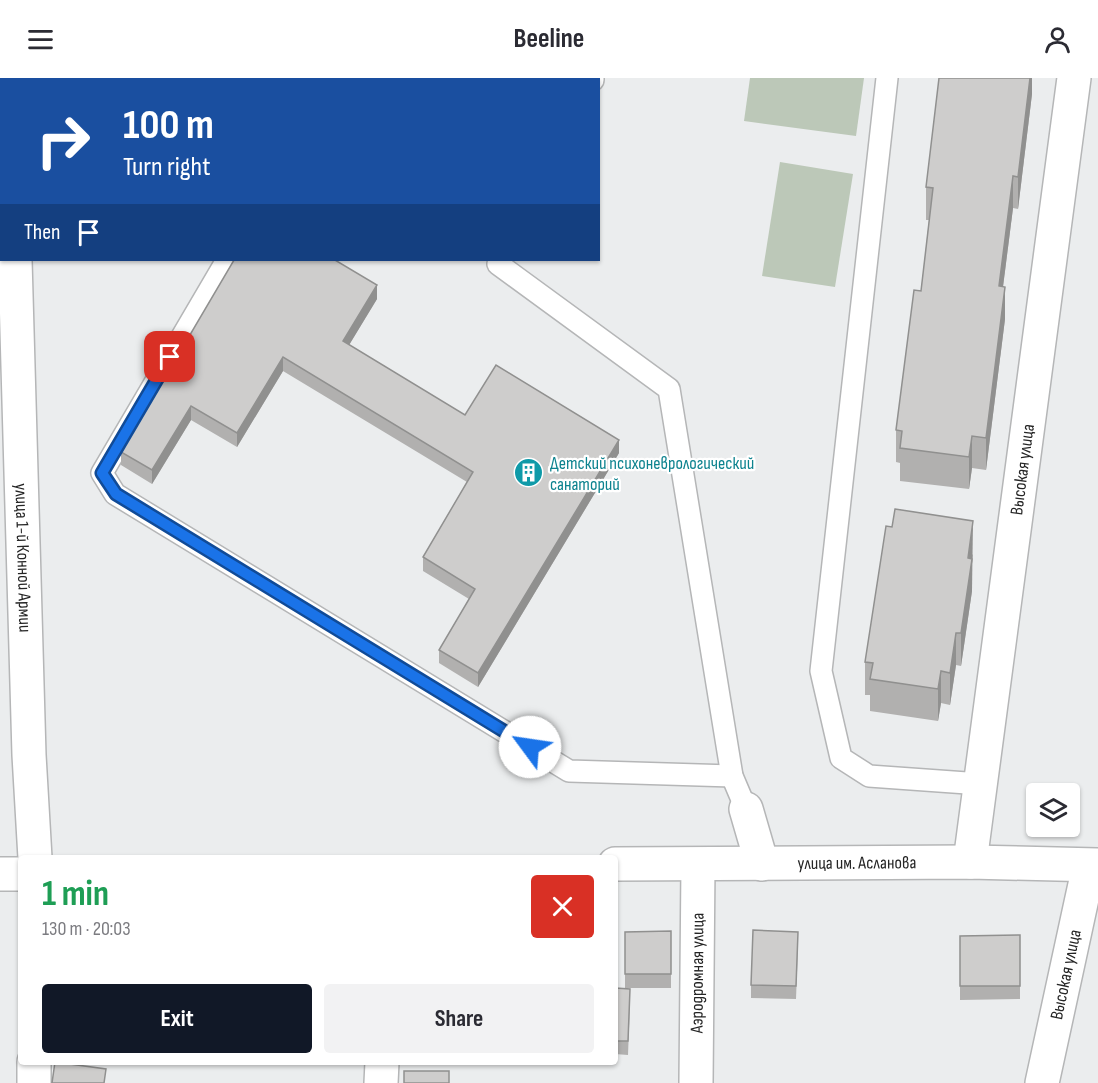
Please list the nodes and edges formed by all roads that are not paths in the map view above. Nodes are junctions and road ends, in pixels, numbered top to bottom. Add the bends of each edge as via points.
1 (887, 78) edge
2 (1074, 78) edge
3 (15, 261) edge
4 (226, 261) edge
5 (496, 261) edge
6 (732, 776) junction
7 (981, 784) junction
8 (746, 809) joint
9 (35, 855) edge
10 (970, 862) junction
11 (618, 864) edge
12 (762, 864) junction
13 (698, 865) junction
14 (1094, 865) edge
15 (0, 874) edge
16 (18, 874) edge
17 (34, 1065) edge
18 (382, 1065) edge
19 (34, 1083) edge
20 (381, 1083) edge
21 (696, 1083) edge
22 (1042, 1083) edge

1 - 7 lane via 821,671 841,758 869,776
2 - 7 street, Высокая улица
3 - 9 street, улица 1-й Конной Армии
4 - 6 lane via 102,473 116,494 569,771
5 - 6 lane via 669,388
6 - 8 lane
7 - 10 street, Высокая улица
8 - 12 street
10 - 12 street, улица им. Асланова
10 - 14 street, улица им. Асланова
11 - 13 street, улица им. Асланова
12 - 13 street, улица им. Асланова
13 - 21 street, Аэродромная улица
14 - 22 street, Высокая улица
15 - 16 street
17 - 19 street
18 - 20 street

